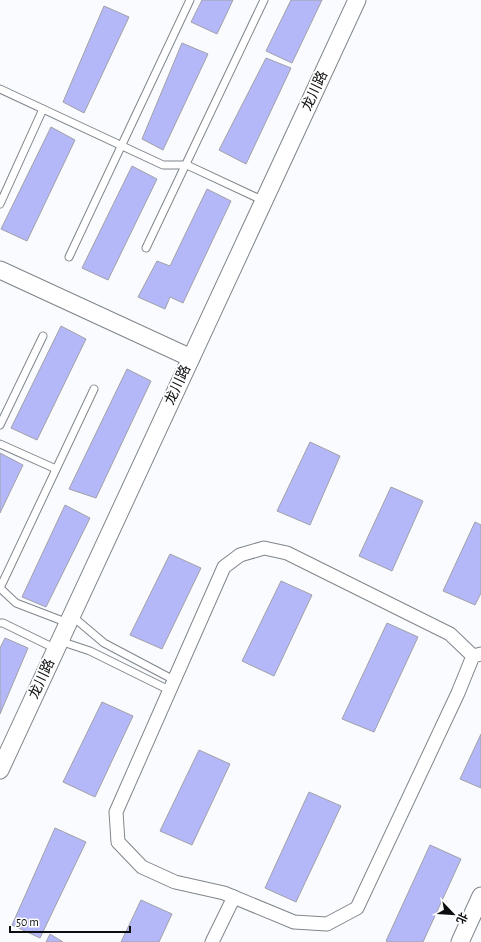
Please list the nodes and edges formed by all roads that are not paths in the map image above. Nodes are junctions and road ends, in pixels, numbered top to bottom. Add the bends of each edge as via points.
1 (190, 0) edge
2 (264, 0) edge
3 (357, 0) edge
4 (0, 89) edge
5 (43, 109) junction
6 (122, 146) junction
7 (186, 165) junction
8 (264, 201) junction
9 (0, 204) edge
10 (146, 248) dead end
11 (69, 257) dead end
12 (0, 270) edge
13 (43, 336) dead end
14 (191, 358) junction
15 (94, 389) dead end
16 (0, 425) edge
17 (0, 444) edge
18 (56, 469) junction
19 (0, 588) edge
20 (70, 619) junction
21 (0, 623) edge
22 (58, 645) junction
23 (477, 655) edge
24 (172, 685) junction
25 (0, 770) edge
26 (481, 896) edge
27 (234, 897) junction
28 (212, 942) edge
29 (460, 942) edge

1 - 6 lane
2 - 7 lane
3 - 8 street, 龙川路
4 - 5 lane
5 - 6 lane
5 - 9 lane
6 - 7 lane via 163,165
6 - 11 lane
7 - 8 lane
7 - 10 lane
8 - 14 street, 龙川路
12 - 14 street
13 - 16 lane
14 - 20 street, 龙川路
15 - 18 lane
17 - 18 lane
18 - 19 lane
19 - 20 lane via 16,603
20 - 22 street, 龙川路
20 - 24 lane via 104,644
21 - 22 lane
22 - 24 lane via 90,651
22 - 25 street, 龙川路
23 - 24 street via 450,634 287,553 264,548 240,555 224,567
23 - 27 street via 357,908 327,924 294,922
24 - 27 street via 116,812 118,842 142,867 174,882
26 - 29 street
27 - 28 street

